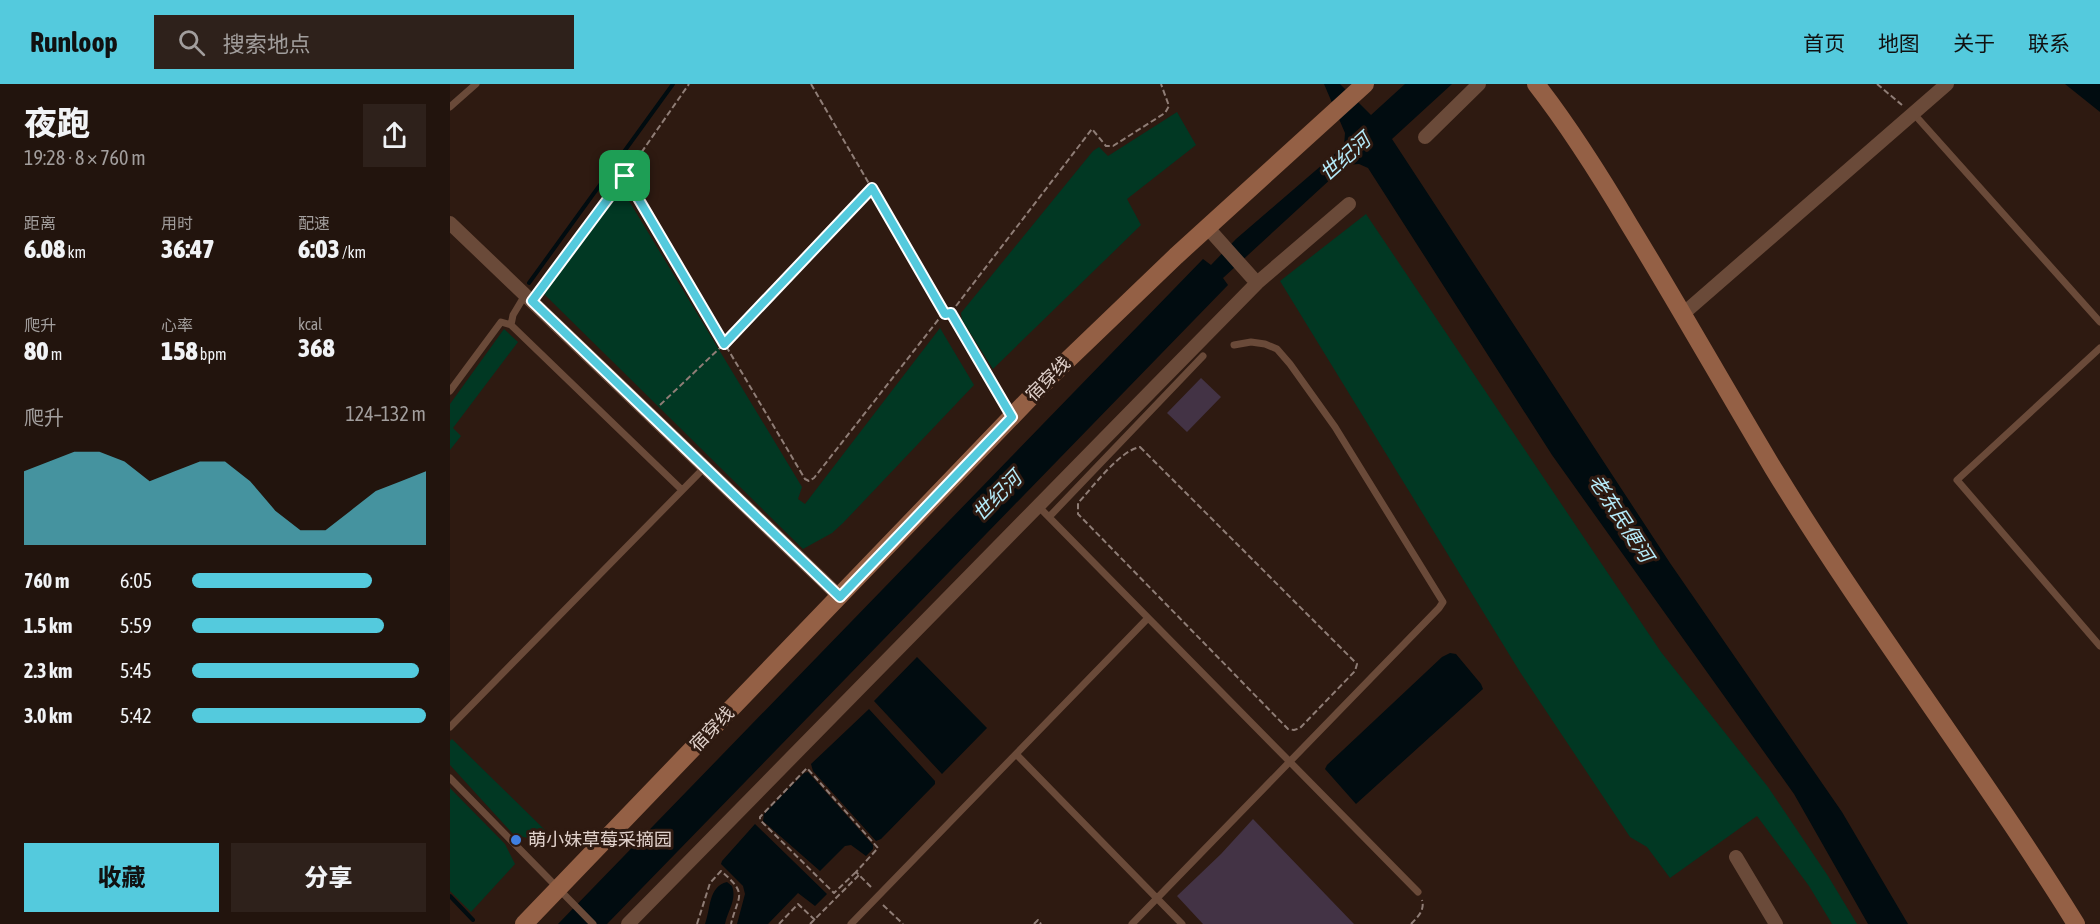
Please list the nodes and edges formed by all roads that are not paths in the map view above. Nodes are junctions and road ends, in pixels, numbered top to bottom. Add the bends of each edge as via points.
1 (476, 84) edge
2 (1365, 84) edge
3 (1479, 84) edge
4 (1536, 84) edge
5 (1550, 84) edge
6 (1947, 84) edge
7 (450, 107) edge
8 (1914, 114) junction
9 (1425, 137) dead end
10 (1349, 204) dead end
11 (450, 223) edge
12 (1213, 233) junction
13 (1253, 278) junction
14 (528, 298) junction
15 (1687, 311) junction
16 (951, 313) road end
17 (2100, 322) edge
18 (511, 324) junction
19 (1234, 345) dead end
20 (2100, 348) edge
21 (1203, 356) dead end
22 (450, 391) edge
23 (1012, 417) junction
24 (1115, 449) junction
25 (1122, 456) road end
26 (705, 467) junction
27 (682, 490) junction
28 (1038, 506) junction
29 (1049, 518) junction
30 (840, 597) junction
31 (1148, 618) junction
32 (2100, 646) edge
33 (450, 727) edge
34 (1016, 754) junction
35 (1289, 762) junction
36 (450, 778) edge
37 (1736, 857) dead end
38 (1418, 892) road end
39 (564, 894) junction
40 (1157, 898) junction
41 (524, 924) edge
42 (592, 924) edge
43 (628, 924) edge
44 (851, 924) edge
45 (1132, 924) edge
46 (1182, 924) edge
47 (1776, 924) edge
48 (2076, 924) edge
49 (2087, 924) edge

1 - 7 lane
2 - 12 street, 宿穿线
3 - 9 street
4 - 15 street via 1563,117
5 - 15 street via 1603,163
6 - 8 street
8 - 15 street
8 - 17 lane
10 - 13 street
11 - 14 street
12 - 13 street
12 - 23 street, 宿穿线 via 1052,375
13 - 28 street
14 - 18 lane via 513,315
14 - 26 street
15 - 48 street via 1774,469
15 - 49 street via 1832,543
16 - 23 lane
18 - 22 lane via 501,322
18 - 27 lane
19 - 35 lane via 1251,342 1277,349 1290,364 1335,427 1443,602
20 - 32 lane via 1957,480
21 - 24 lane
23 - 30 street, 宿穿线
24 - 25 lane
24 - 29 lane
26 - 27 lane
26 - 30 street
27 - 33 lane
28 - 29 lane
28 - 43 street
29 - 31 lane
30 - 39 street, 宿穿线
31 - 34 lane
31 - 35 lane
34 - 40 lane
34 - 44 lane
35 - 38 lane
35 - 40 lane
36 - 39 lane
37 - 47 street
39 - 41 street, 宿穿线
39 - 42 lane
40 - 45 lane
40 - 46 lane

